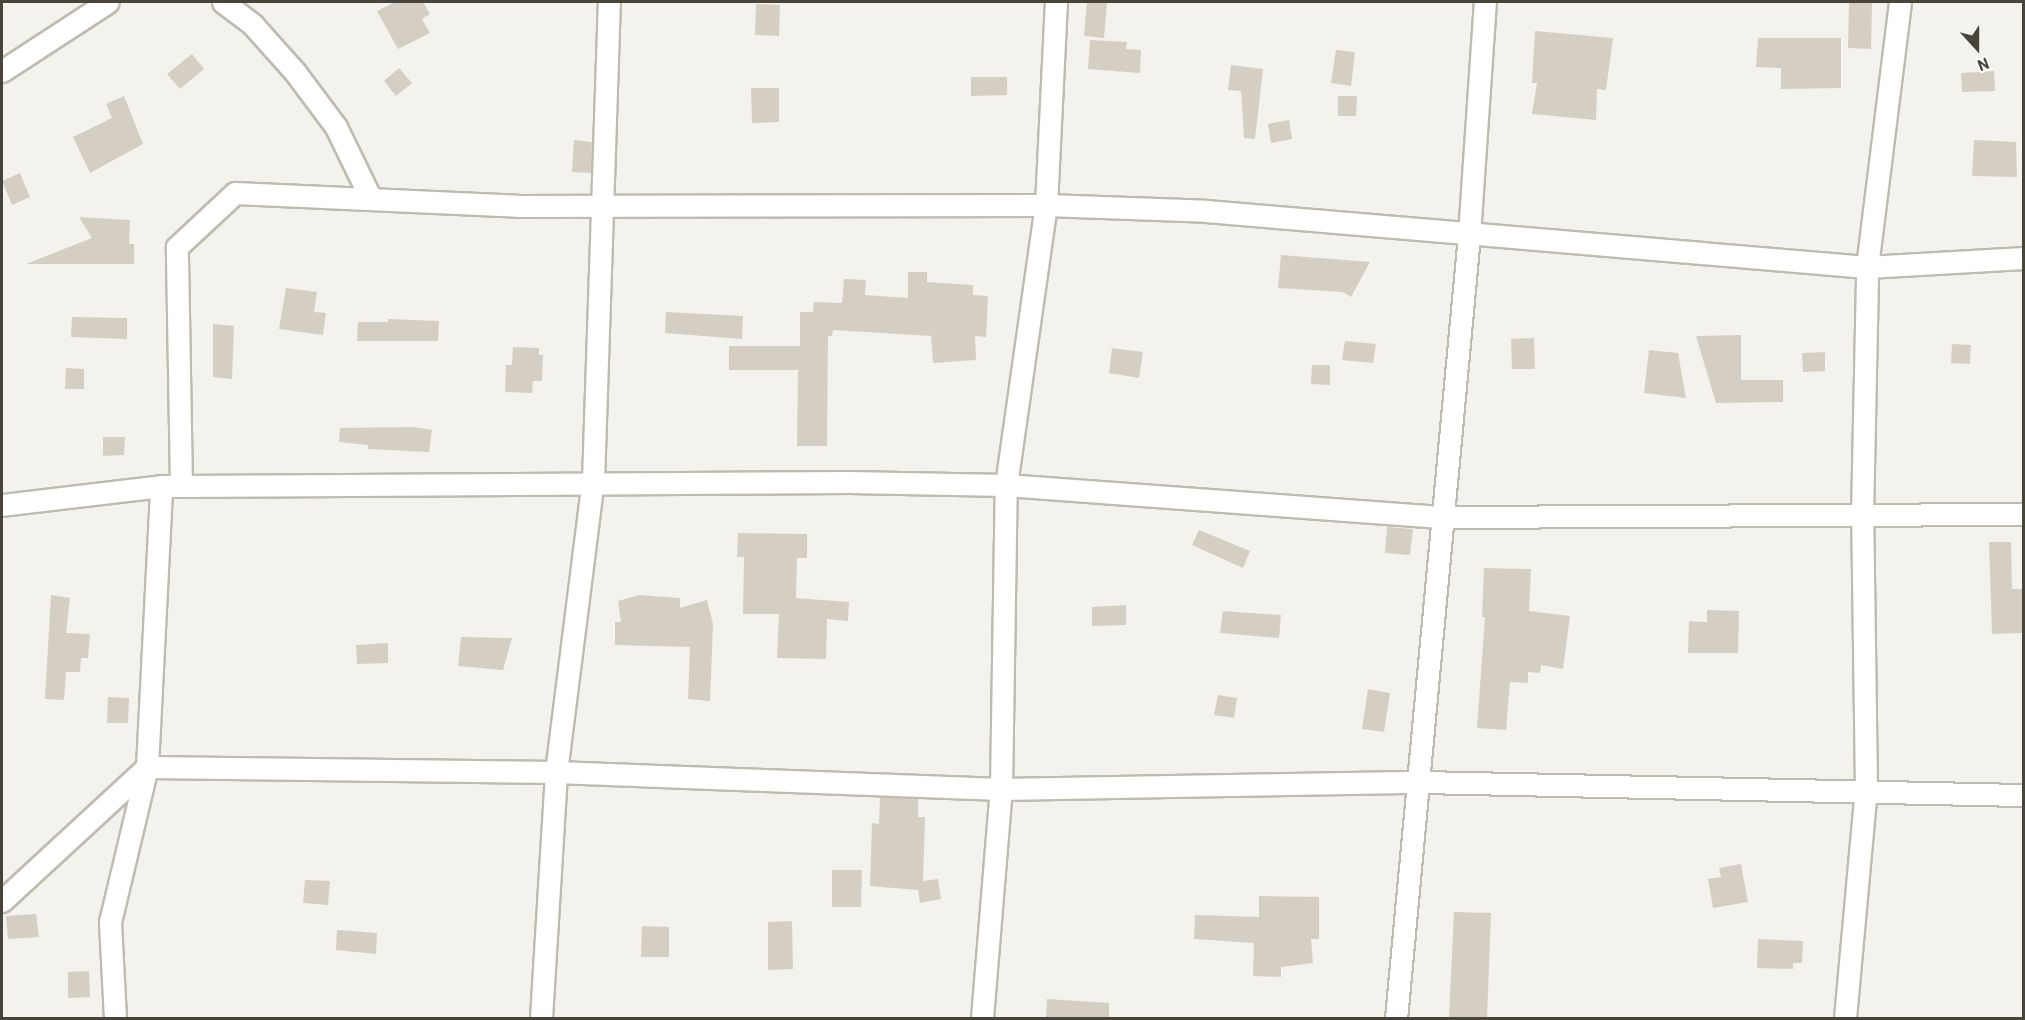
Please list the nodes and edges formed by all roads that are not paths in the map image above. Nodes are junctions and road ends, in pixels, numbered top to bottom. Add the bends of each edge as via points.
1 (108, 2) edge
2 (223, 2) edge
3 (609, 2) edge
4 (1056, 2) edge
5 (1485, 2) edge
6 (1900, 2) edge
7 (2, 71) edge
8 (370, 197) junction
9 (1046, 205) junction
10 (603, 207) junction
11 (1469, 235) junction
12 (2024, 258) edge
13 (1867, 267) junction
14 (593, 481) junction
15 (1006, 485) junction
16 (171, 486) junction
17 (2, 505) edge
18 (2024, 514) edge
19 (1862, 516) junction
20 (1444, 517) junction
21 (147, 767) junction
22 (556, 772) junction
23 (1421, 782) junction
24 (1001, 789) junction
25 (1866, 789) junction
26 (2024, 795) edge
27 (2, 901) edge
28 (115, 1018) edge
29 (541, 1018) edge
30 (982, 1018) edge
31 (1396, 1018) edge
32 (1845, 1018) edge

1 - 7 street
2 - 8 street via 253,25 302,81 336,127
3 - 10 street
4 - 9 street
5 - 11 street
6 - 13 street
8 - 10 street
8 - 16 street via 235,194 177,247
9 - 10 street
9 - 11 street via 1206,211
9 - 15 street
10 - 14 street
11 - 13 street
11 - 20 street
12 - 13 street
13 - 19 street
14 - 15 street
14 - 16 street
14 - 22 street
15 - 20 street
15 - 24 street
16 - 17 street
16 - 21 street
18 - 19 street
19 - 20 street
19 - 25 street
20 - 23 street
21 - 22 street
21 - 27 street
21 - 28 street via 110,922
22 - 24 street
22 - 29 street
23 - 24 street
23 - 25 street
23 - 31 street
24 - 30 street
25 - 26 street
25 - 32 street

